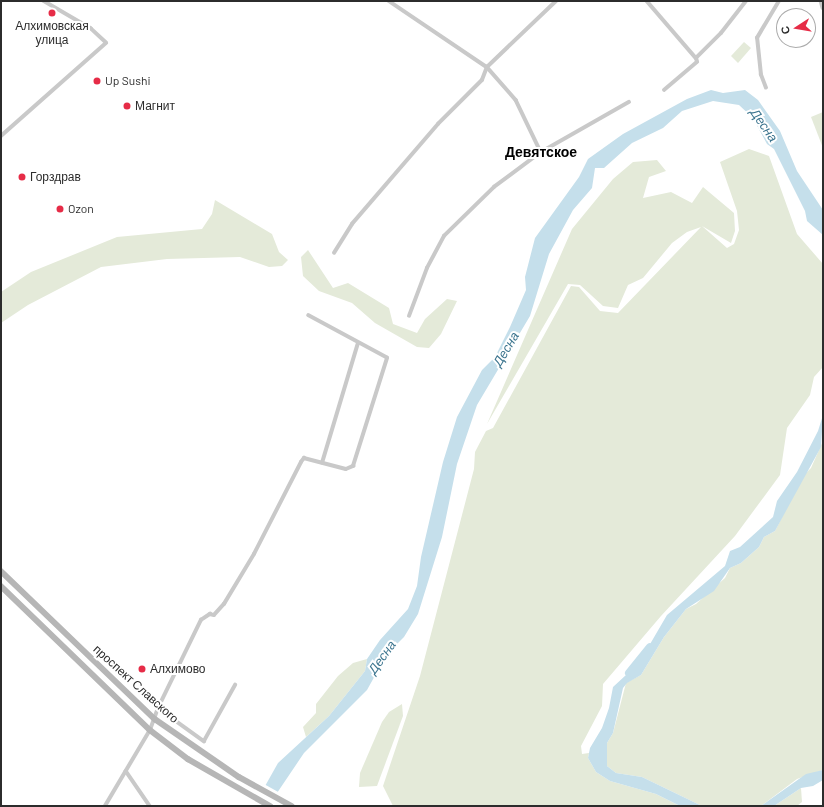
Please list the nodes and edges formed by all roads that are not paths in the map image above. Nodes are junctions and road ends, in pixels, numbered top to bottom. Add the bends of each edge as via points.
1 (43, 1) edge
2 (388, 1) edge
3 (556, 1) edge
4 (647, 1) edge
5 (746, 1) edge
6 (779, 1) edge
7 (821, 1) edge
8 (823, 8) edge
9 (696, 58) junction
10 (487, 67) junction
11 (766, 88) dead end
12 (664, 90) dead end
13 (629, 102) dead end
14 (1, 136) edge
15 (541, 152) junction
16 (334, 253) dead end
17 (309, 316) dead end
18 (409, 316) dead end
19 (358, 343) junction
20 (322, 463) junction
21 (1, 571) edge
22 (1, 586) edge
23 (235, 685) dead end
24 (158, 708) junction
25 (155, 719) junction
26 (150, 730) junction
27 (126, 771) junction
28 (105, 806) edge
29 (150, 806) edge
30 (270, 806) edge
31 (292, 806) edge

1 - 14 street via 91,30 106,43
2 - 10 street
3 - 10 street
4 - 9 street
5 - 9 street via 721,33
6 - 11 street via 757,38 761,75
7 - 8 street
9 - 12 street via 697,62
10 - 15 street via 516,100
10 - 16 street via 482,80 438,124 352,224
13 - 15 street
15 - 18 street via 494,188 444,236 427,268
17 - 19 street
19 - 20 street
19 - 20 street via 387,358 353,466 346,469
20 - 24 street via 304,458 301,462 254,554 224,604 214,615 210,614 201,620
21 - 25 main road, проспект Славского
22 - 26 main road, проспект Славского
23 - 24 street via 204,741
24 - 25 street
25 - 26 street
25 - 31 main road, проспект Славского via 239,777
26 - 27 street
26 - 30 main road, проспект Славского via 182,755
27 - 28 street
27 - 29 street

